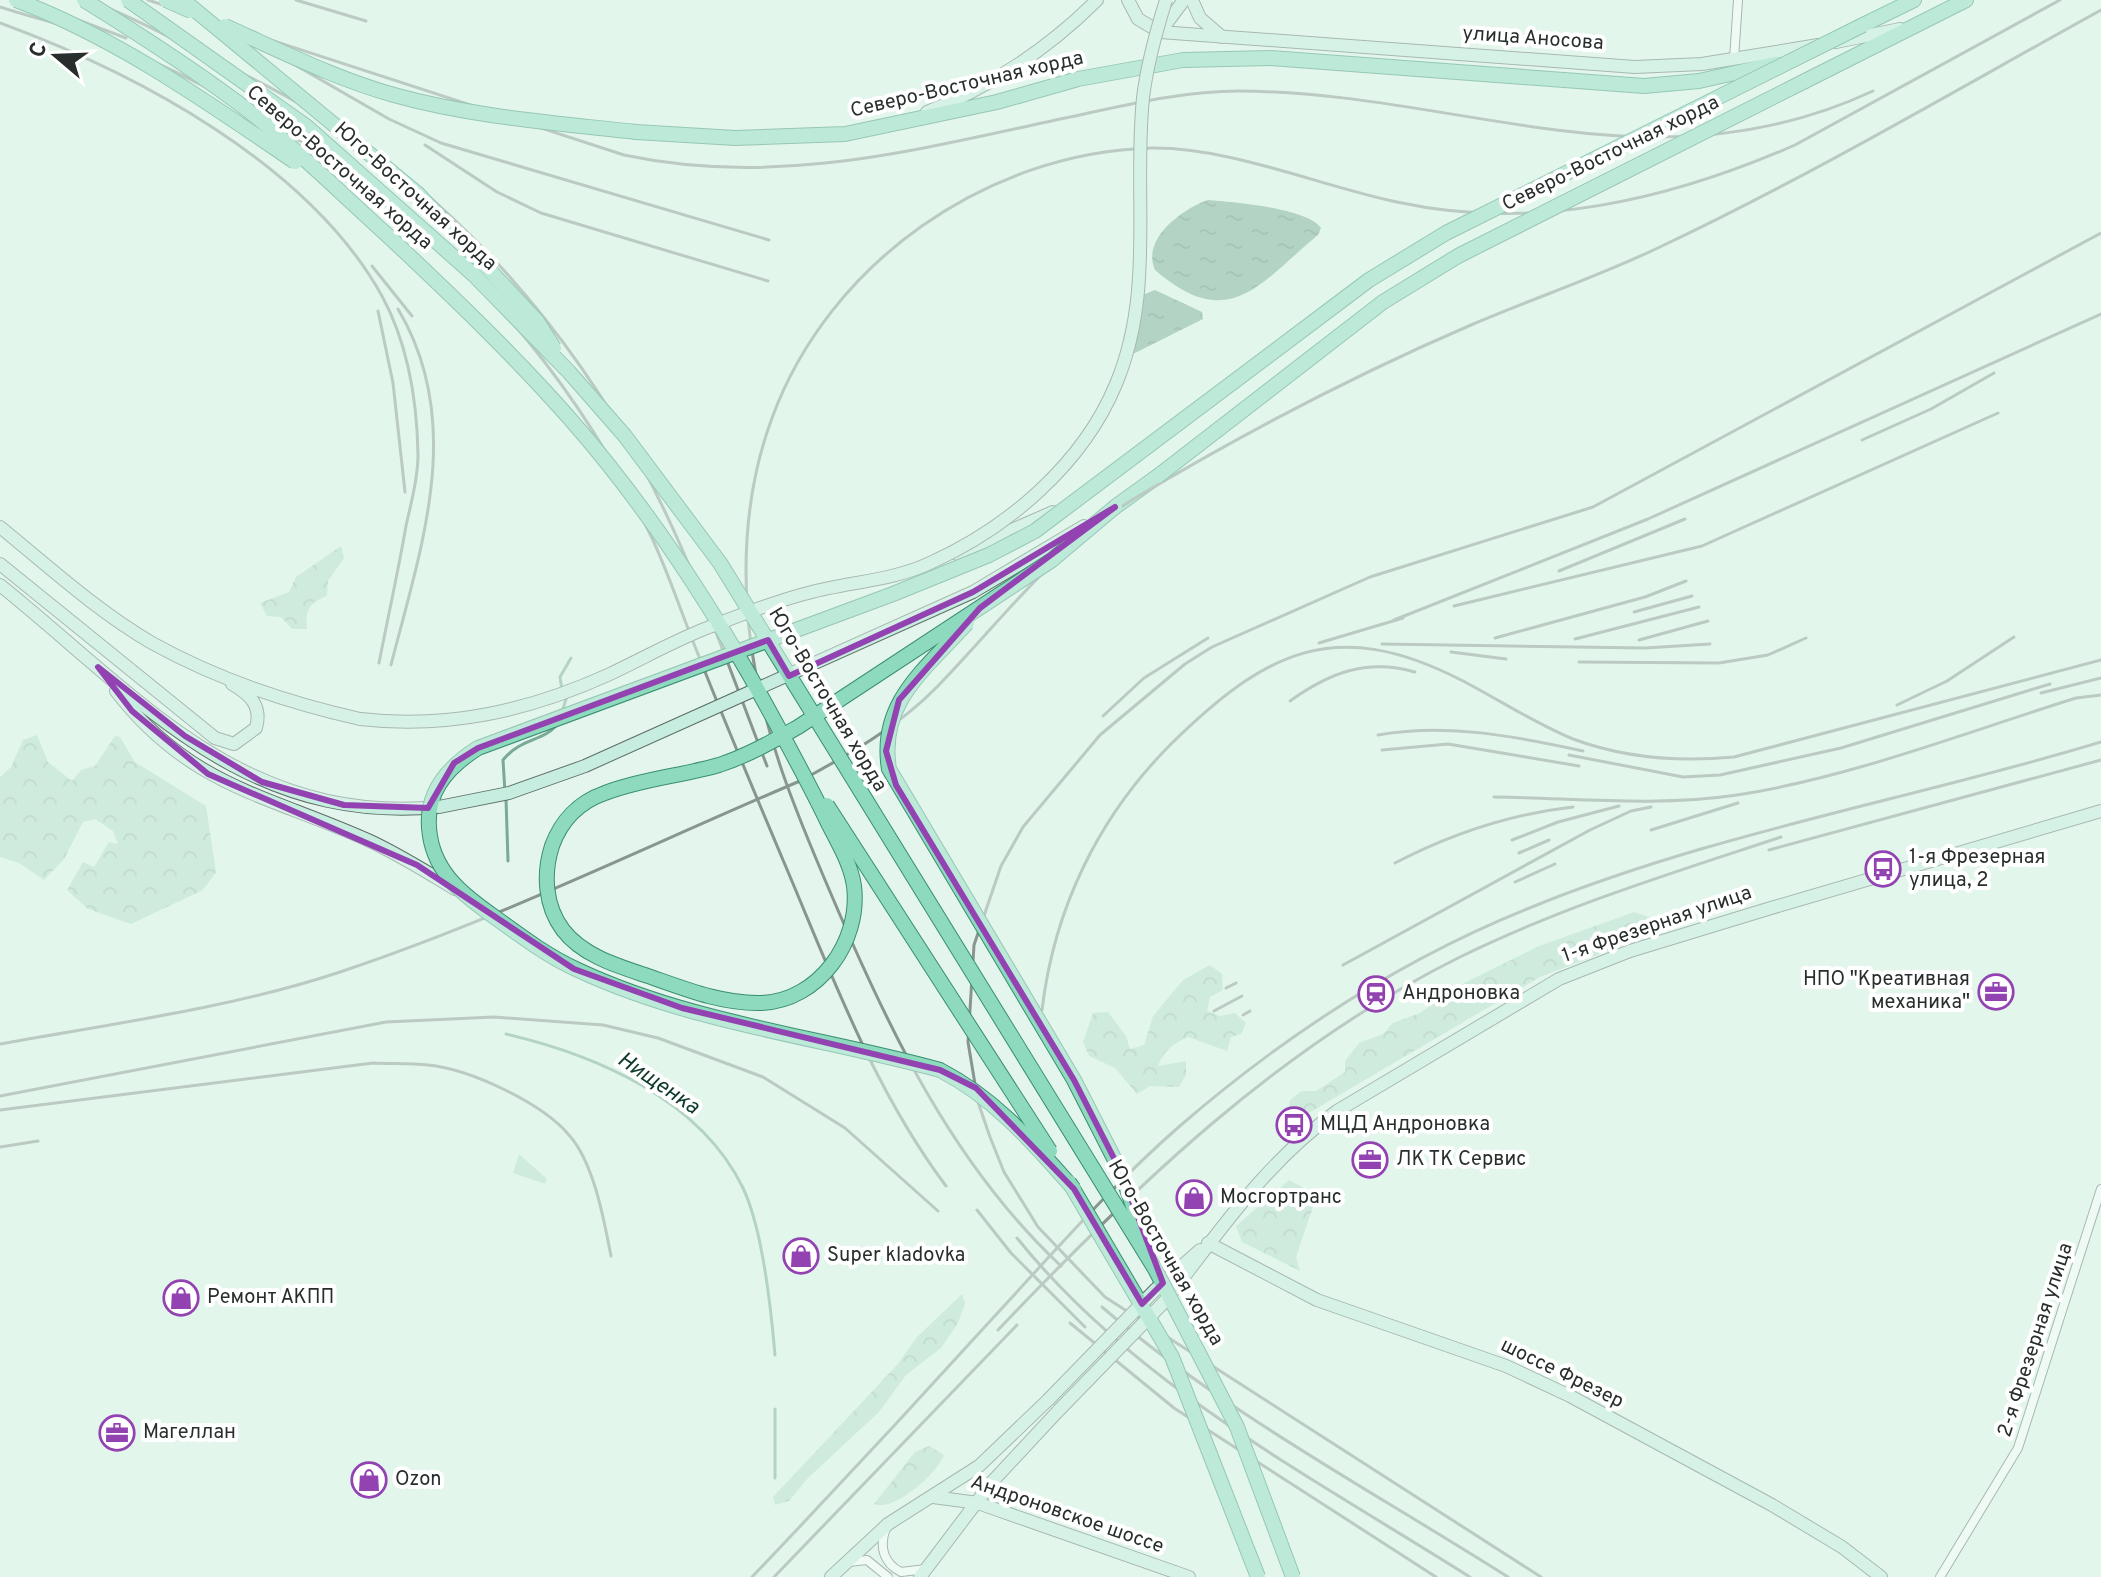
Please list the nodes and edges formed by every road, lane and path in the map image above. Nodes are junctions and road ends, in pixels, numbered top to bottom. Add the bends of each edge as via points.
1 (16, 0) edge
2 (84, 0) edge
3 (128, 0) edge
4 (166, 0) edge
5 (183, 0) edge
6 (1097, 0) edge
7 (1128, 0) edge
8 (1166, 0) edge
9 (1184, 0) edge
10 (1192, 0) edge
11 (1738, 0) edge
12 (1914, 0) edge
13 (1921, 0) edge
14 (1959, 0) edge
15 (1966, 0) edge
16 (1160, 32) junction
17 (1222, 37) junction
18 (1840, 41) junction
19 (1795, 58) junction
20 (1734, 59) junction
21 (899, 123) junction
22 (342, 194) junction
23 (569, 372) junction
24 (1098, 486) junction
25 (1115, 507) junction
26 (0, 527) edge
27 (0, 564) edge
28 (929, 564) junction
29 (0, 572) edge
30 (0, 585) edge
31 (980, 608) junction
32 (46, 622) junction
33 (98, 667) junction
34 (207, 670) junction
35 (799, 764) junction
36 (2101, 811) edge
37 (464, 895) junction
38 (1074, 1189) junction
39 (2101, 1189) edge
40 (1208, 1243) junction
41 (1155, 1269) junction
42 (930, 1497) junction
43 (978, 1503) junction
44 (888, 1524) junction
45 (841, 1566) junction
46 (924, 1573) edge
47 (831, 1577) edge
48 (888, 1577) edge
49 (1189, 1577) edge
50 (1258, 1577) edge
51 (1293, 1577) edge
52 (1881, 1577) edge
53 (1940, 1577) edge

1 - 22 main road, bridge via 127,53
2 - 22 main road, Северо-Восточная хорда, bridge via 254,116
3 - 23 main road, Юго-Восточная хорда, bridge via 306,126 474,275
4 - 21 main road, Северо-Восточная хорда, bridge via 332,75 394,95 511,117 735,138 845,134
5 - 23 main road, bridge via 418,194 537,321
6 - 21 main road via 1055,40 982,89
7 - 16 main road via 1138,19
8 - 28 main road, bridge via 1143,99 1139,297 1115,388 1094,428 1045,485 1003,519
9 - 16 main road
10 - 17 main road via 1200,18
11 - 20 street
12 - 19 main road, Северо-Восточная хорда, bridge
13 - 18 main road, улица Аносова
14 - 18 main road, улица Аносова via 1895,31
15 - 25 main road, Северо-Восточная хорда, bridge via 1458,256 1383,302
16 - 17 main road, улица Аносова
17 - 20 main road, улица Аносова via 1635,67
18 - 20 main road, улица Аносова
19 - 21 main road, Северо-Восточная хорда, bridge via 1742,74 1644,86 1271,58 1183,60 1078,79
19 - 24 main road, Северо-Восточная хорда, bridge via 1446,233 1369,280
22 - 35 main road, Северо-Восточная хорда, bridge via 446,290 573,422 679,562
23 - 41 main road, Юго-Восточная хорда, bridge via 625,436 720,563
24 - 28 main road, Северо-Восточная хорда, bridge via 1059,510
24 - 37 main road, Северо-Восточная хорда, bridge via 1035,531 989,555 478,748 454,763 439,781 428,827 432,852
25 - 31 main road, Северо-Восточная хорда, bridge via 1052,560
25 - 33 main road, bridge via 1023,565 877,637 570,772 509,793 439,807 383,810 344,805 262,782 185,736
26 - 34 main road via 111,615
27 - 34 main road via 215,738 241,741 256,728 254,701
28 - 34 main road, Северо-Восточная хорда, bridge via 766,607 606,676 498,714 425,724 360,719
29 - 32 main road
30 - 32 main road
31 - 35 main road, Северо-Восточная хорда, bridge via 763,747 721,764 621,787 572,812 556,835 546,881 562,929 579,947 611,963 697,993 768,1003 802,990 830,969 847,941 854,887 847,861
31 - 41 main road, bridge via 899,700 886,733 889,769 1074,1080 1121,1172
32 - 33 main road
33 - 37 main road via 132,711 181,755 230,786 370,841
35 - 38 main road, bridge
36 - 40 main road, 1-я Фрезерная улица via 1630,951 1559,979 1316,1126
37 - 38 main road, Северо-Восточная хорда, bridge via 535,946 616,987 940,1070 976,1088 1005,1112
38 - 50 main road, bridge via 1172,1357
39 - 53 street, 2-я Фрезерная улица via 2018,1448
40 - 42 main road, 1-я Фрезерная улица, bridge via 979,1466
40 - 43 main road, 1-я Фрезерная улица, bridge via 1167,1299 1012,1458
40 - 52 main road, шоссе Фрезер via 1317,1300 1506,1366 1570,1396 1772,1505
41 - 51 main road, Юго-Восточная хорда, bridge via 1237,1427
42 - 43 main road, Андроновское шоссе
42 - 44 main road, 1-я Фрезерная улица
43 - 46 main road, 1-я Фрезерная улица
43 - 49 main road, Андроновское шоссе
44 - 45 main road, 1-я Фрезерная улица
44 - 46 street via 882,1540 887,1562 908,1573
45 - 47 main road, 1-я Фрезерная улица
45 - 48 street via 867,1560

